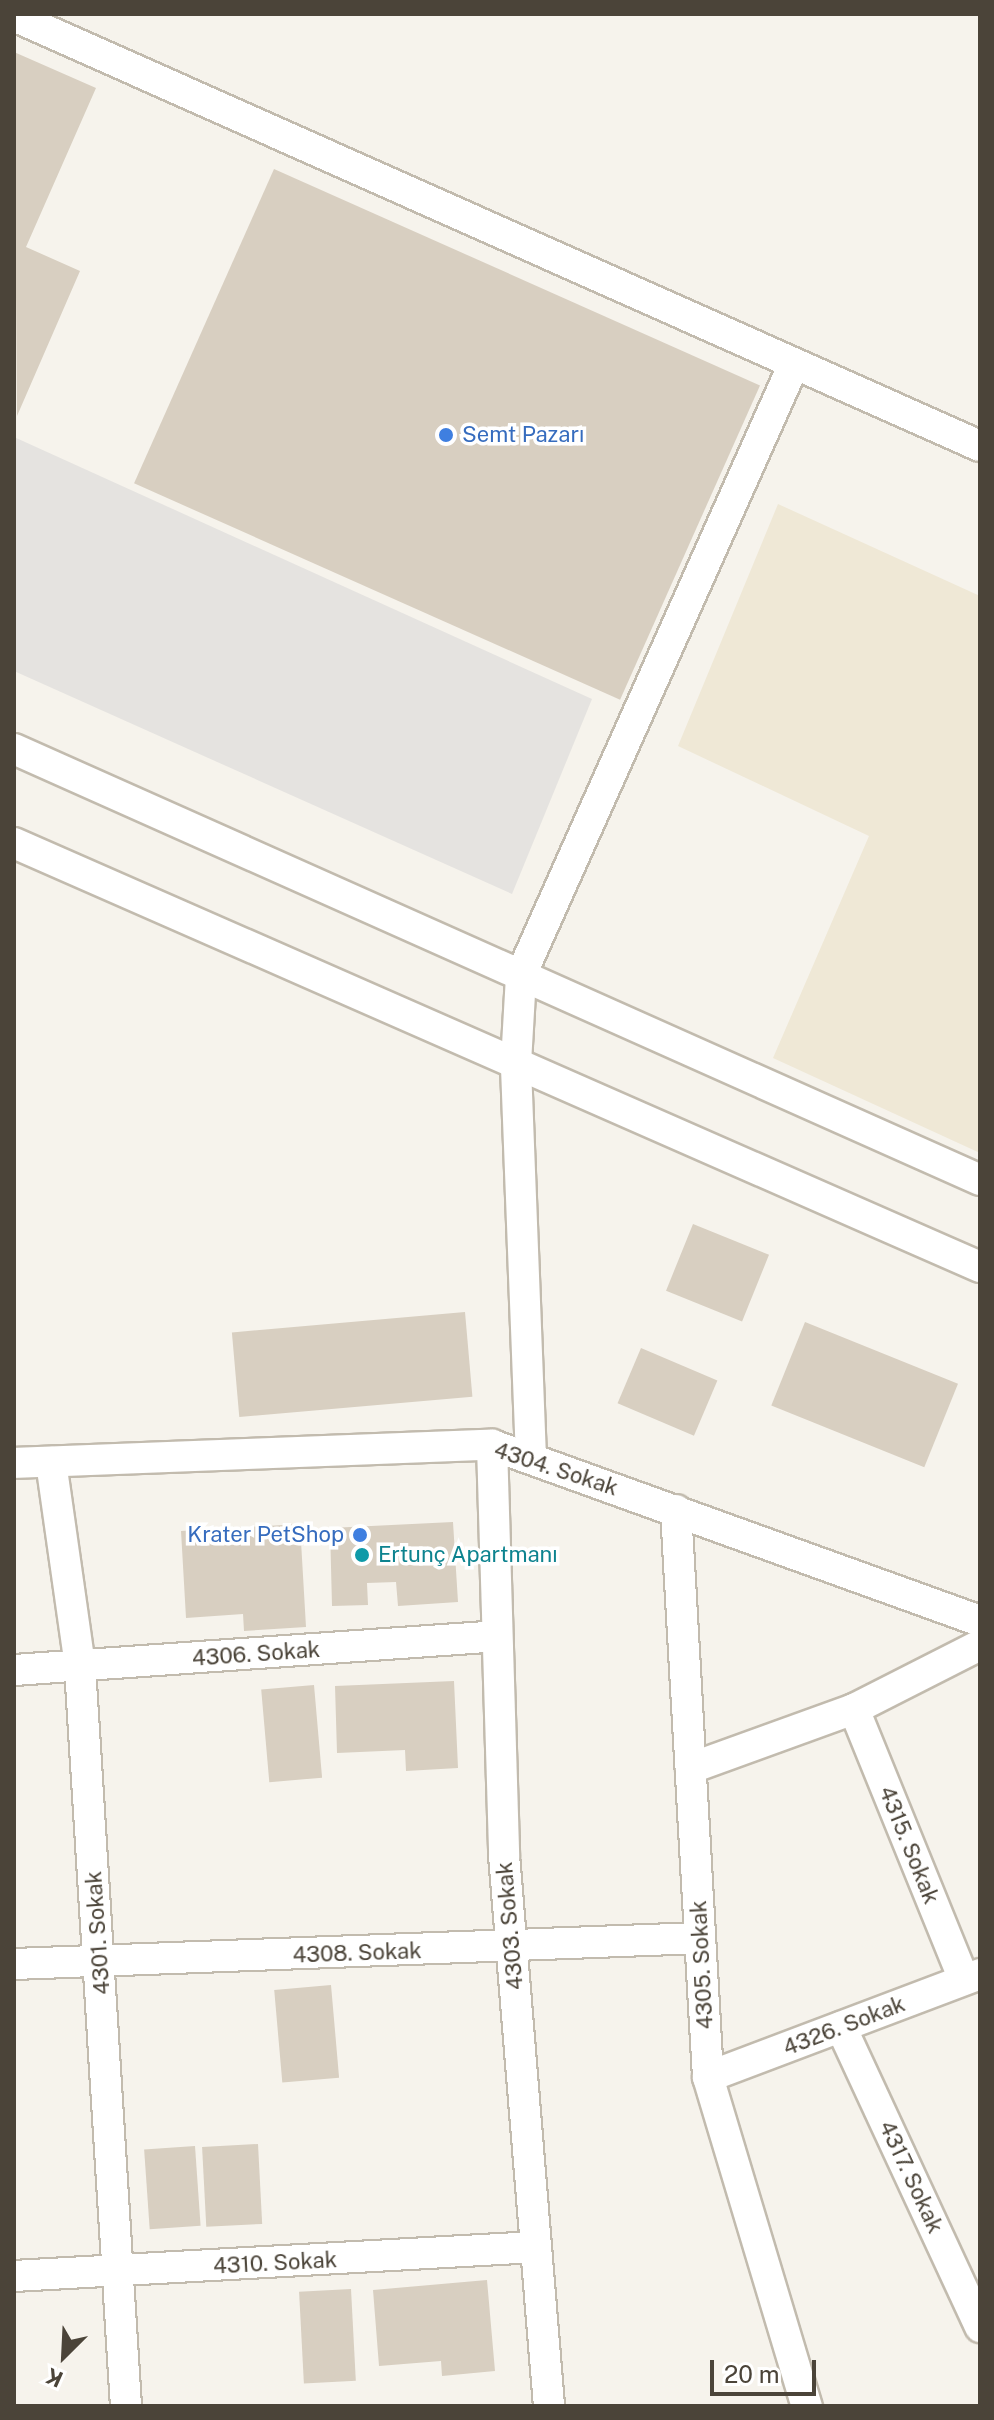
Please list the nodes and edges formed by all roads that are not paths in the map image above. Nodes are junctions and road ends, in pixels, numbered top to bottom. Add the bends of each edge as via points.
1 (14, 16) edge
2 (793, 366) junction
3 (980, 446) edge
4 (14, 749) edge
5 (14, 843) edge
6 (521, 975) junction
7 (516, 1063) junction
8 (980, 1180) edge
9 (980, 1267) edge
10 (492, 1445) junction
11 (531, 1458) junction
12 (51, 1462) junction
13 (14, 1463) edge
14 (676, 1510) junction
15 (980, 1621) edge
16 (497, 1636) junction
17 (980, 1645) edge
18 (80, 1667) junction
19 (14, 1670) edge
20 (854, 1709) junction
21 (691, 1768) junction
22 (700, 1938) junction
23 (511, 1948) junction
24 (99, 1961) junction
25 (14, 1964) edge
26 (972, 1977) edge
27 (841, 2027) junction
28 (708, 2077) junction
29 (536, 2247) junction
30 (119, 2272) junction
31 (14, 2276) edge
32 (978, 2320) edge
33 (126, 2406) edge
34 (549, 2406) edge
35 (807, 2406) edge

1 - 2 street
2 - 3 street
2 - 6 street
4 - 6 street
5 - 7 street
6 - 7 street
6 - 8 street
7 - 9 street
7 - 11 street
10 - 11 street, 4304. Sokak
10 - 12 street, 4304. Sokak
10 - 16 street, 4303. Sokak
11 - 14 street, 4304. Sokak
12 - 13 street, 4304. Sokak
12 - 18 street, 4301. Sokak
14 - 15 street, 4304. Sokak
14 - 21 street, 4305. Sokak
16 - 18 street, 4306. Sokak
16 - 23 street, 4303. Sokak
17 - 20 street
18 - 19 street, 4306. Sokak
18 - 24 street, 4301. Sokak
20 - 21 street
20 - 26 street, 4315. Sokak
21 - 22 street, 4305. Sokak
22 - 23 street, 4308. Sokak
22 - 28 street, 4305. Sokak
23 - 24 street, 4308. Sokak
23 - 29 street, 4303. Sokak
24 - 25 street, 4308. Sokak
24 - 30 street, 4301. Sokak
26 - 27 street, 4326. Sokak
27 - 28 street, 4326. Sokak
27 - 32 street, 4317. Sokak
28 - 35 street, 4305. Sokak
29 - 30 street, 4310. Sokak
29 - 34 street, 4303. Sokak
30 - 31 street, 4310. Sokak
30 - 33 street, 4301. Sokak

